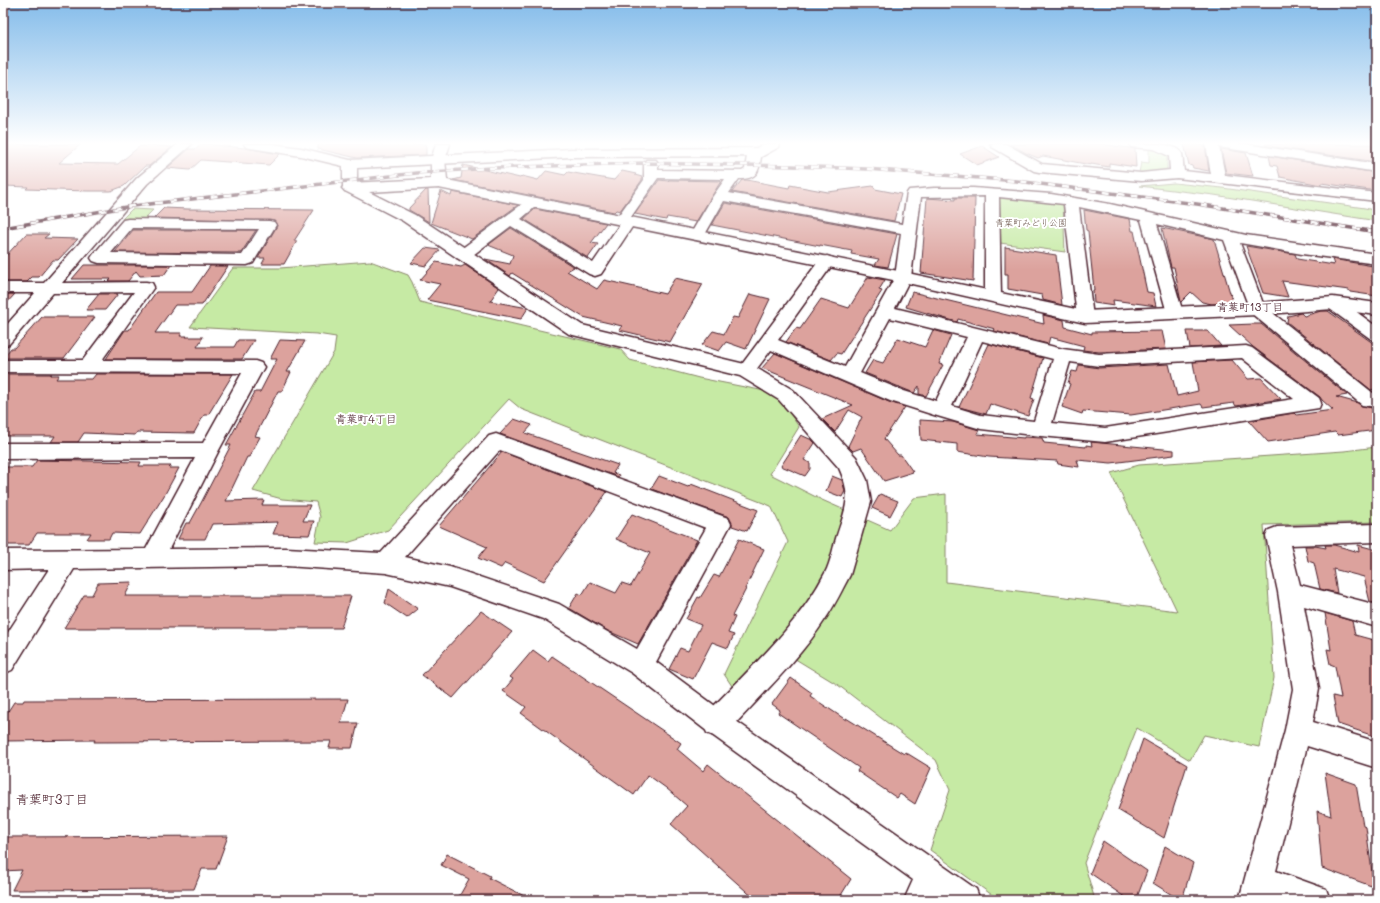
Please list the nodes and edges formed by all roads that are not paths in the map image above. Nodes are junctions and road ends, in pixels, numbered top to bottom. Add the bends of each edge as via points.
1 (138, 186) edge
2 (383, 186) edge
3 (455, 186) edge
4 (647, 186) edge
5 (727, 186) edge
6 (1290, 186) edge
7 (350, 188) joint
8 (992, 193) junction
9 (720, 196) junction
10 (1377, 196) edge
11 (1072, 201) junction
12 (534, 202) junction
13 (1148, 218) junction
14 (512, 220) junction
15 (626, 220) junction
16 (908, 230) junction
17 (698, 235) junction
18 (1230, 236) junction
19 (109, 245) junction
20 (86, 247) junction
21 (463, 255) junction
22 (1377, 259) edge
23 (827, 262) junction
24 (903, 277) junction
25 (3, 288) edge
26 (48, 288) junction
27 (993, 296) junction
28 (1333, 303) junction
29 (1257, 309) junction
30 (1377, 309) edge
31 (884, 311) junction
32 (1175, 313) junction
33 (1085, 316) junction
34 (977, 334) junction
35 (1377, 335) edge
36 (3, 340) edge
37 (767, 342) junction
38 (1063, 355) junction
39 (3, 366) edge
40 (88, 367) junction
41 (746, 371) junction
42 (849, 377) junction
43 (1377, 400) edge
44 (941, 410) junction
45 (1041, 429) junction
46 (209, 450) junction
47 (3, 451) edge
48 (1377, 533) edge
49 (153, 558) junction
50 (68, 559) junction
51 (3, 560) edge
52 (386, 563) junction
53 (1290, 592) junction
54 (1377, 616) edge
55 (3, 662) edge
56 (641, 665) junction
57 (717, 723) junction
58 (1298, 730) junction
59 (1377, 755) edge
60 (925, 887) edge
61 (1256, 889) edge
62 (965, 900) edge
63 (1315, 900) edge

1 - 20 street
2 - 7 street
3 - 12 street
4 - 15 street
5 - 9 street
6 - 10 street
7 - 21 street via 409,218
8 - 11 street
8 - 16 street via 914,193
8 - 27 street
9 - 16 street
9 - 17 street
11 - 13 street
11 - 33 street
12 - 14 street
12 - 15 street
13 - 18 street
13 - 32 street
14 - 15 street via 595,271
14 - 21 street
15 - 17 street
16 - 24 street
17 - 23 street
18 - 22 street
18 - 29 street
19 - 19 street via 99,258 247,260 269,225 128,223
19 - 20 street
20 - 26 street
21 - 41 street via 576,330
23 - 24 street
23 - 37 street
24 - 27 street
24 - 31 street
25 - 26 street
26 - 36 street
26 - 40 street via 146,287
27 - 33 street
28 - 29 street
28 - 30 street
28 - 35 street
29 - 32 street
29 - 43 street via 1369,400
31 - 34 street
31 - 42 street
32 - 33 street
34 - 38 street
34 - 44 street
37 - 41 street
37 - 42 street
38 - 45 street
38 - 45 street via 1098,360 1246,352 1312,403 1105,436
39 - 40 street
40 - 46 street via 255,367
41 - 57 street via 786,395 848,463 856,480 859,502 838,575 815,613 784,651
42 - 44 street
44 - 45 street via 981,422
46 - 47 street
46 - 49 street
48 - 53 street via 1277,536
49 - 50 street
49 - 52 street via 286,556
50 - 51 street
50 - 55 street
52 - 56 street via 450,576 551,611
52 - 56 street via 496,441 720,524
53 - 54 street
53 - 58 street via 1306,689
56 - 57 street
57 - 60 street
58 - 59 street
58 - 61 street
60 - 62 street
61 - 63 street

